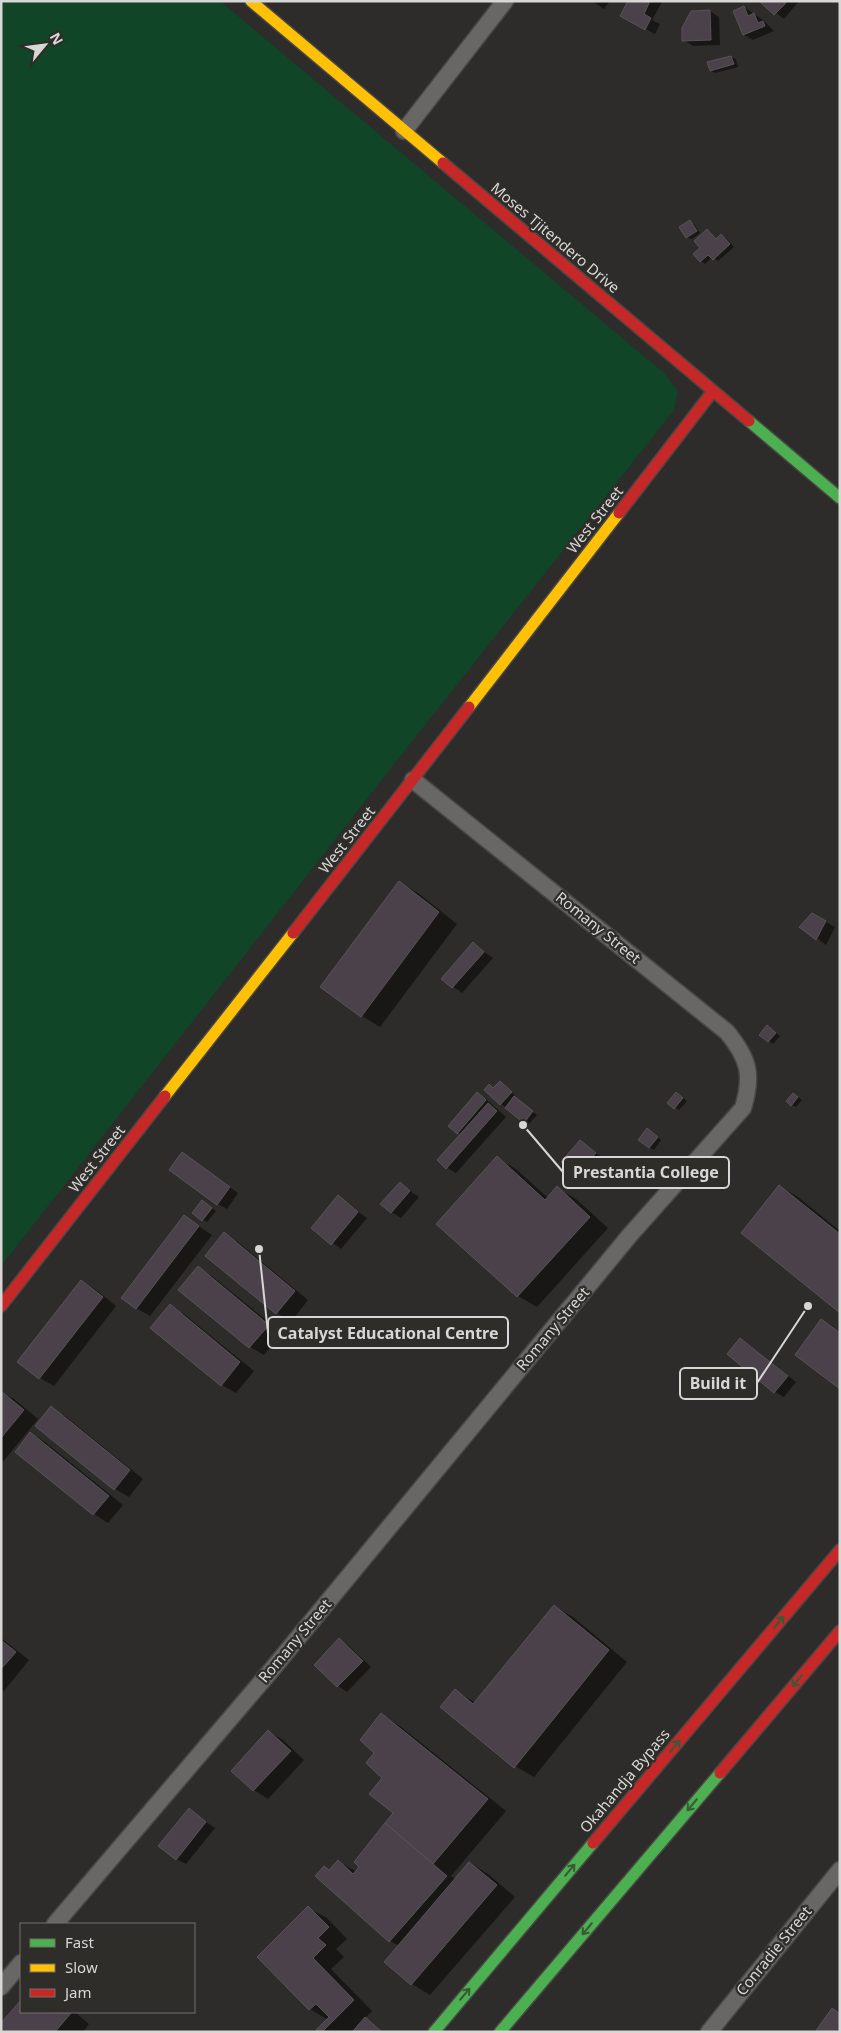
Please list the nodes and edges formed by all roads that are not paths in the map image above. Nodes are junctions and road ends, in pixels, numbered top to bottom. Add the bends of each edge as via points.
1 (251, 1) edge
2 (505, 1) edge
3 (404, 131) junction
4 (713, 391) junction
5 (840, 498) edge
6 (413, 780) junction
7 (1, 1306) edge
8 (840, 1550) edge
9 (840, 1631) edge
10 (840, 1870) edge
11 (56, 1923) edge
12 (20, 1964) edge
13 (1, 1987) edge
14 (434, 2032) edge
15 (500, 2032) edge
16 (709, 2032) edge

1 - 3 main road, Moses Tjitendero Drive
2 - 3 street
3 - 4 main road, Moses Tjitendero Drive
4 - 5 main road, Moses Tjitendero Drive
4 - 6 main road, West Street
6 - 7 main road, West Street
6 - 11 street, Romany Street via 727,1032 746,1061 749,1076 743,1108 630,1235 269,1673
14 -> 8 main road, Okahandja Bypass
9 -> 15 main road
10 - 16 street, Conradie Street
12 - 13 street

